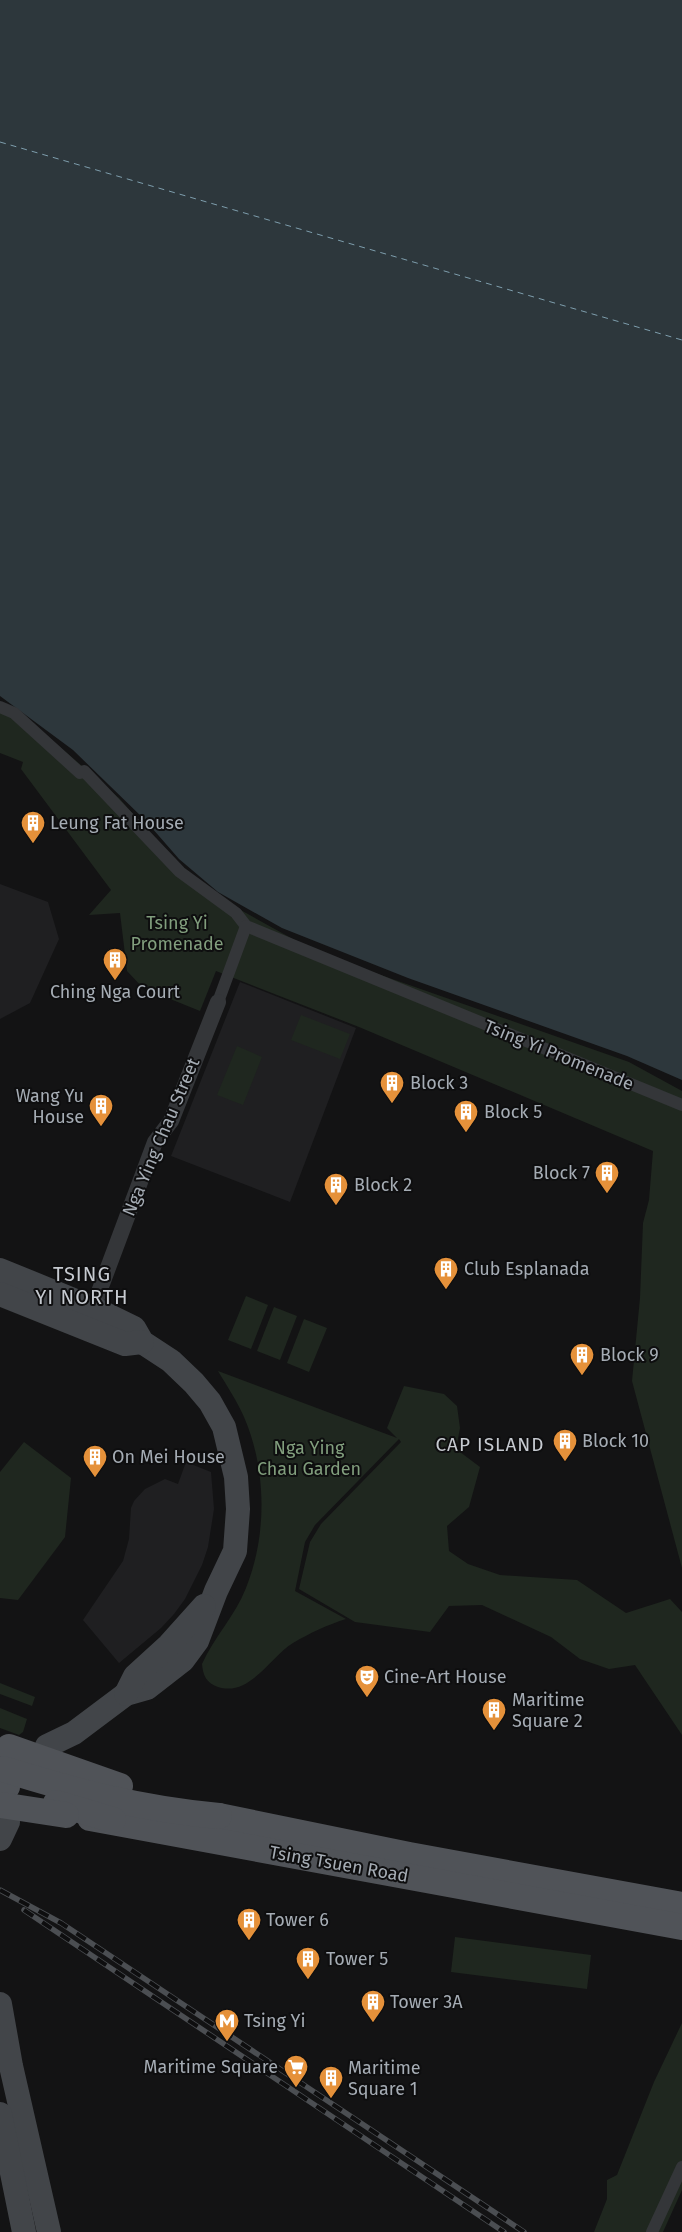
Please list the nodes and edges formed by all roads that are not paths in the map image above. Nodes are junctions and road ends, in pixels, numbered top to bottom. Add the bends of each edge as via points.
1 (0, 707) edge
2 (246, 926) junction
3 (218, 1002) joint
4 (682, 1105) edge
5 (0, 1270) edge
6 (0, 1294) edge
7 (90, 1318) junction
8 (0, 1743) edge
9 (52, 1750) dead end
10 (0, 1768) edge
11 (0, 1784) edge
12 (219, 1816) junction
13 (113, 1820) junction
14 (3, 1822) edge
15 (682, 1905) edge
16 (682, 1927) edge
17 (0, 2004) edge
18 (0, 2114) edge
19 (682, 2167) edge
20 (24, 2232) edge
21 (49, 2232) edge
22 (652, 2232) edge

1 - 2 street, Tsing Yi Promenade via 14,713 80,773 84,771 180,872 236,913
2 - 3 street
2 - 4 street, Tsing Yi Promenade
3 - 7 street, Nga Ying Chau Street via 172,1120 155,1142
5 - 7 main road
6 - 7 main road
7 - 9 main road via 134,1328 142,1342 171,1361 210,1402 224,1427 236,1477 235,1551 197,1641 182,1660 147,1688 126,1694
8 - 12 main road, bridge via 97,1778
10 - 12 main road, Tsing Tsuen Road, bridge via 130,1804
11 - 13 main road, Tsing Tsuen Road, bridge
12 - 15 main road, Tsing Tsuen Road
13 - 14 main road, bridge
13 - 16 main road, Tsing Tsuen Road via 216,1842
17 - 21 main road
18 - 20 main road
19 - 22 street

